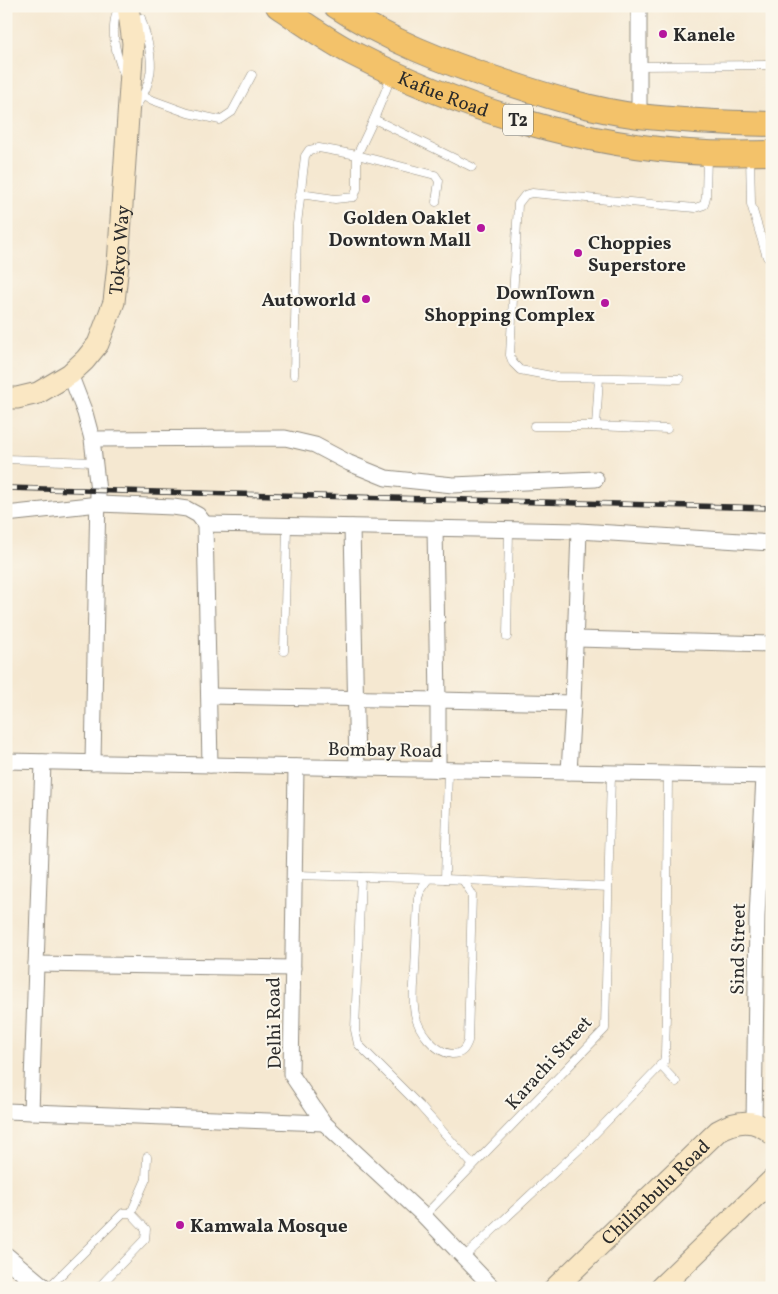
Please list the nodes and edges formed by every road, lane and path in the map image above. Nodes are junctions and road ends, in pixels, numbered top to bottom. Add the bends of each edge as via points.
1 (120, 6) edge
2 (278, 6) edge
3 (336, 6) edge
4 (639, 6) edge
5 (137, 10) edge
6 (772, 65) edge
7 (638, 66) junction
8 (393, 72) junction
9 (252, 75) dead end
10 (137, 94) junction
11 (638, 116) junction
12 (374, 119) junction
13 (772, 124) edge
14 (707, 153) junction
15 (761, 153) edge
16 (358, 155) junction
17 (472, 167) dead end
18 (300, 194) junction
19 (436, 202) dead end
20 (767, 257) dead end
21 (70, 374) junction
22 (294, 375) dead end
23 (599, 378) junction
24 (680, 379) dead end
25 (6, 398) edge
26 (534, 426) dead end
27 (596, 426) junction
28 (668, 429) dead end
29 (92, 439) junction
30 (6, 459) edge
31 (94, 462) junction
32 (596, 479) dead end
33 (99, 504) junction
34 (6, 514) edge
35 (205, 524) junction
36 (287, 525) junction
37 (352, 527) junction
38 (435, 528) junction
39 (509, 530) junction
40 (579, 531) junction
41 (772, 543) edge
42 (507, 637) dead end
43 (576, 638) junction
44 (772, 644) edge
45 (284, 651) dead end
46 (209, 696) junction
47 (356, 698) junction
48 (438, 700) junction
49 (573, 703) junction
50 (6, 761) edge
51 (43, 762) junction
52 (93, 763) junction
53 (210, 765) junction
54 (296, 767) junction
55 (357, 768) junction
56 (443, 770) junction
57 (569, 772) junction
58 (611, 773) junction
59 (668, 774) junction
60 (768, 776) edge
61 (294, 875) junction
62 (360, 877) junction
63 (428, 879) junction
64 (445, 879) junction
65 (463, 880) junction
66 (608, 887) junction
67 (36, 964) junction
68 (293, 968) junction
69 (660, 1066) junction
70 (676, 1082) dead end
71 (6, 1111) edge
72 (31, 1112) junction
73 (324, 1122) junction
74 (766, 1129) edge
75 (147, 1157) dead end
76 (473, 1165) junction
77 (772, 1180) edge
78 (131, 1213) junction
79 (424, 1216) junction
80 (6, 1257) edge
81 (464, 1257) junction
82 (43, 1288) edge
83 (48, 1288) edge
84 (98, 1288) edge
85 (494, 1288) edge
86 (555, 1288) edge
87 (660, 1288) edge

1 - 10 lane via 116,13 114,36 119,63
2 - 8 main road, Kafue Road / T2 via 351,52
3 - 11 main road, Kafue Road / T2 via 389,37 438,58 557,100
4 - 7 street
5 - 10 main road, Tokyo Way via 133,43
5 - 10 lane via 151,58 149,84
6 - 7 lane
7 - 11 street
8 - 12 lane
8 - 14 main road, Kafue Road / T2 via 454,99 551,130
9 - 10 lane via 232,112 220,120 188,113
10 - 21 main road, Tokyo Way via 128,116 114,302 98,344
11 - 13 main road, Kafue Road / T2
12 - 16 lane
12 - 17 lane
14 - 15 main road, Kafue Road / T2
14 - 23 lane via 706,197 704,205 695,208 532,193 525,195 518,204 510,355 513,363 520,370 557,377
15 - 20 lane via 751,204
16 - 18 lane via 320,148 309,150 305,156
16 - 18 lane via 354,197 335,199
16 - 19 lane via 435,175 439,181
18 - 22 lane
21 - 25 main road, Tokyo Way via 38,392
21 - 29 street
23 - 24 lane
23 - 27 lane
26 - 27 lane
27 - 28 lane
29 - 31 street
29 - 32 street via 286,438 315,445 386,478 453,484
30 - 31 lane
31 - 33 street
33 - 34 street
33 - 35 street via 187,509 198,514
33 - 52 street
35 - 36 street
35 - 46 street
36 - 37 street
36 - 45 lane
37 - 38 street
37 - 47 street
38 - 39 street
38 - 48 street
39 - 40 street
39 - 42 lane
40 - 41 street
40 - 43 street
43 - 44 street
43 - 49 street
46 - 47 street
46 - 53 street
47 - 48 street
47 - 55 street
48 - 49 street
48 - 56 street
49 - 57 street
50 - 51 street, Bombay Road
51 - 52 street, Bombay Road
51 - 67 street
52 - 53 street, Bombay Road
53 - 54 street, Bombay Road
54 - 55 street, Bombay Road
54 - 61 street, Delhi Road
55 - 56 street, Bombay Road
56 - 57 street, Bombay Road
56 - 64 lane
57 - 58 street, Bombay Road
58 - 59 street, Bombay Road
58 - 66 lane, Karachi Street
59 - 60 street, Bombay Road
59 - 69 lane via 665,1055
60 - 74 street, Sind Street via 757,917
61 - 62 lane
61 - 68 street, Delhi Road
62 - 63 lane
62 - 76 lane via 355,1020 358,1044
63 - 64 lane
63 - 65 lane via 418,898 415,1014 421,1030 436,1046 446,1053 457,1054 464,1050 468,1041 472,894
64 - 65 lane
65 - 66 lane
66 - 76 lane, Karachi Street via 605,1028
67 - 68 street
67 - 72 street
68 - 73 street, Delhi Road via 291,1074
69 - 70 lane
69 - 81 lane via 586,1142
71 - 72 street
72 - 73 street
73 - 79 street, Delhi Road
74 - 86 main road, Chilimbulu Road via 738,1122 718,1132
75 - 78 lane via 146,1179
76 - 79 lane, Karachi Street
77 - 87 main road
78 - 83 lane via 123,1213
78 - 84 lane via 146,1229 145,1239
79 - 81 street, Delhi Road
80 - 82 street
81 - 85 street, Delhi Road

